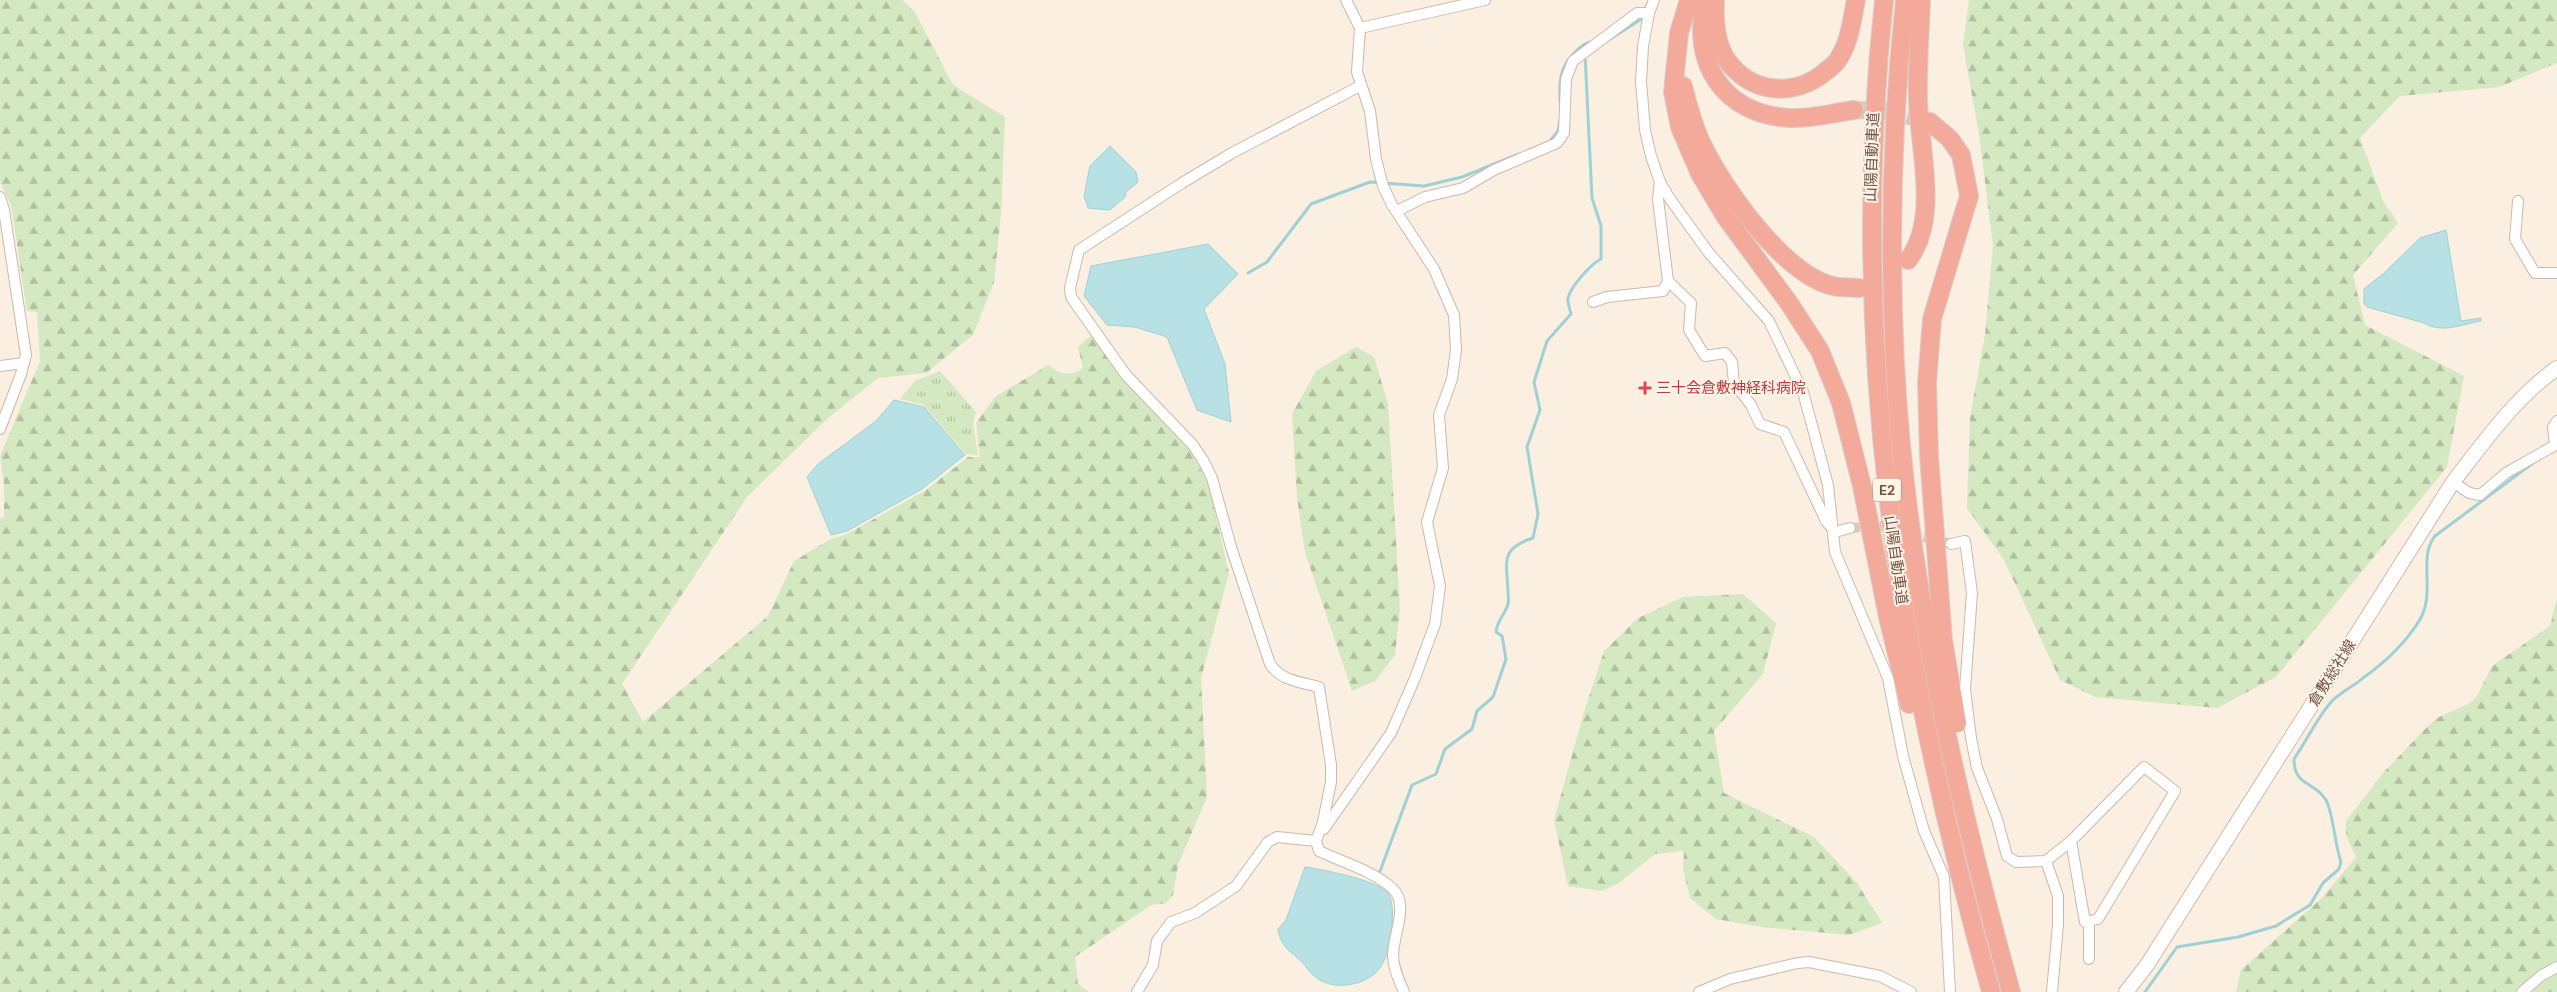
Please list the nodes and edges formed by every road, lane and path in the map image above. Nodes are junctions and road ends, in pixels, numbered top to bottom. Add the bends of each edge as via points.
1 (1346, 0) edge
2 (1484, 0) edge
3 (1654, 0) edge
4 (1689, 0) edge
5 (1706, 0) edge
6 (1715, 0) edge
7 (1856, 0) edge
8 (1884, 0) edge
9 (1905, 0) edge
10 (1921, 0) edge
11 (1645, 12) junction
12 (1360, 28) junction
13 (1677, 66) junction
14 (1360, 86) junction
15 (1854, 110) tunnel mouth
16 (1930, 122) tunnel mouth
17 (1660, 182) junction
18 (0, 197) edge
19 (2518, 202) dead end
20 (2, 210) edge
21 (1397, 211) junction
22 (1908, 260) dead end
23 (2557, 273) edge
24 (1668, 281) junction
25 (1859, 288) dead end
26 (1593, 302) dead end
27 (24, 363) junction
28 (0, 366) edge
29 (2557, 368) edge
30 (2557, 421) edge
31 (0, 429) edge
32 (2556, 444) edge
33 (2453, 482) junction
34 (1850, 528) tunnel mouth
35 (1835, 532) junction
36 (1951, 544) tunnel mouth
37 (1316, 841) junction
38 (2071, 842) junction
39 (2046, 861) junction
40 (1983, 887) junction
41 (1963, 891) junction
42 (2089, 921) junction
43 (2089, 959) dead end
44 (2557, 967) edge
45 (1137, 992) edge
46 (1404, 992) edge
47 (1699, 992) edge
48 (1911, 992) edge
49 (1950, 992) edge
50 (1991, 992) edge
51 (2011, 992) edge
52 (2052, 992) edge
53 (2126, 992) edge
54 (2522, 992) edge

1 - 12 street
2 - 12 street
3 - 11 street
4 - 13 highway via 1679,33
5 - 15 highway via 1701,46 1709,70 1729,96 1762,113 1789,118
6 - 7 highway via 1718,43 1727,60 1752,82 1779,90 1807,85 1839,60
8 - 41 highway, 山陽自動車道 / E2 via 1876,72 1870,212 1881,441 1908,642
9 - 40 highway, 山陽自動車道 / E2 via 1892,213 1895,364 1902,448 1928,637
10 - 22 highway via 1918,100 1926,198 1918,247
11 - 17 street via 1641,82 1645,130
11 - 21 street via 1580,54 1568,70 1566,124 1557,143 1494,170 1463,188 1430,195
12 - 14 street
13 - 25 highway via 1702,144 1744,211 1775,249 1800,270 1833,286
13 - 41 highway via 1673,92 1680,127 1700,174 1724,216 1789,302 1815,343 1841,403 1922,759
14 - 21 street via 1370,111 1382,182
14 - 37 street via 1182,182 1079,250 1070,288 1071,297 1126,375 1192,444 1203,460 1212,478 1270,664 1284,677 1319,687 1331,782
16 - 40 highway via 1950,139 1961,155 1969,196 1932,319 1927,383 1929,456 1943,640
17 - 24 street via 1658,199
17 - 35 street via 1709,253 1768,321 1803,392 1828,485
18 - 20 street
19 - 23 street via 2515,239 2535,273
20 - 27 street via 26,355
21 - 37 street via 1434,269 1454,315 1456,350 1452,379 1439,416 1443,468 1427,522 1438,572 1439,600 1432,633 1391,734
24 - 26 street via 1663,291 1607,297
24 - 35 street via 1691,303 1689,330 1705,356 1724,353 1732,362 1734,383 1751,405 1760,424 1784,432 1826,521
27 - 28 street
27 - 31 street
29 - 33 main road, 倉敷総社線 via 2503,419
30 - 32 street via 2553,427
32 - 33 street via 2506,473 2480,495 2469,493
33 - 53 main road, 倉敷総社線 via 2147,965
34 - 35 street
35 - 49 street via 1835,552 1888,678 1903,756 1924,831 1944,876
36 - 39 street via 1965,541 1972,593 1965,689 1977,768 2007,856 2016,862
37 - 45 street via 1277,837 1268,842 1236,886 1195,913 1171,922 1157,942 1153,965
37 - 46 street via 1319,851 1393,889 1400,905 1394,967
38 - 39 street
38 - 42 street via 2085,922
38 - 42 street via 2144,766 2175,790 2098,919
39 - 52 street via 2058,896
40 - 51 highway, 山陽自動車道 / E2
41 - 50 highway, 山陽自動車道 / E2
42 - 43 street
44 - 54 street
47 - 48 street via 1730,979 1808,962 1880,976

